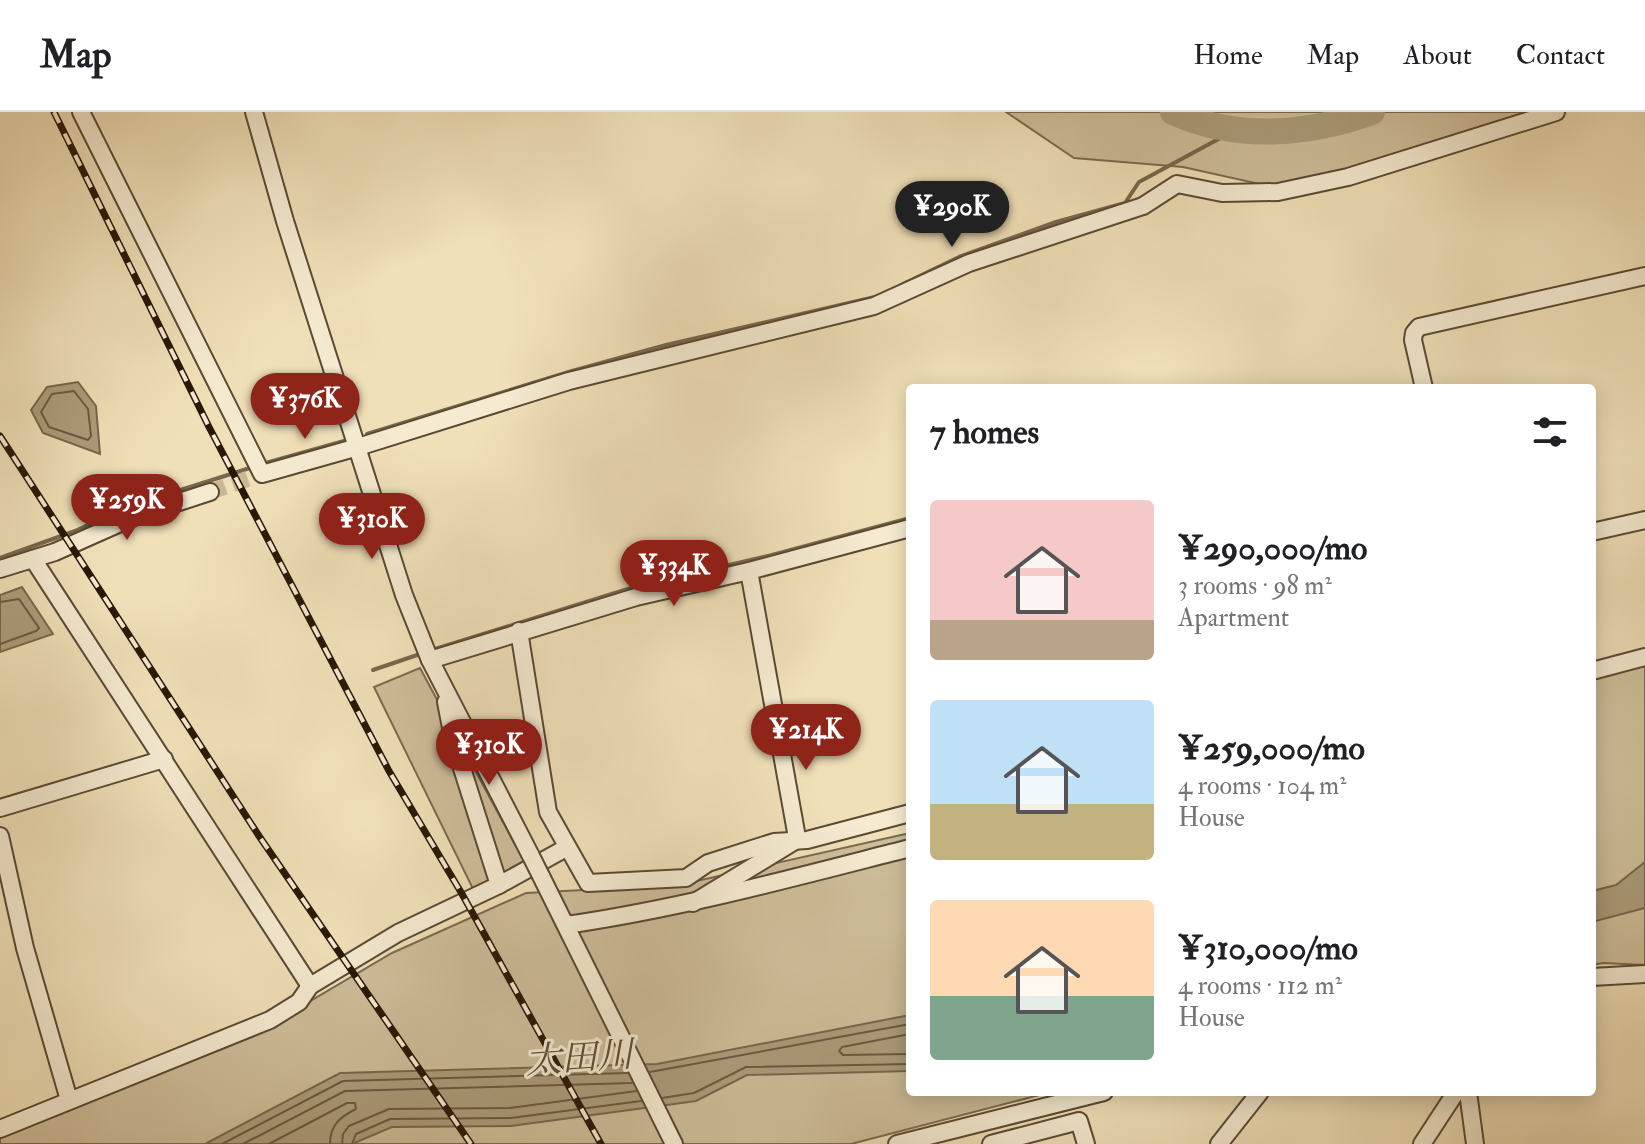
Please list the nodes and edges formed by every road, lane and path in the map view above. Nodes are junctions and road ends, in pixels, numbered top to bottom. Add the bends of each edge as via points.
1 (81, 112) edge
2 (254, 112) edge
3 (1556, 112) edge
4 (1645, 276) edge
5 (1423, 384) edge
6 (358, 447) junction
7 (210, 492) tunnel mouth
8 (1645, 520) edge
9 (906, 529) edge
10 (1596, 531) edge
11 (33, 559) junction
12 (0, 569) edge
13 (749, 571) junction
14 (519, 631) junction
15 (1645, 657) edge
16 (430, 660) junction
17 (1596, 670) edge
18 (447, 692) junction
19 (164, 759) junction
20 (0, 808) edge
21 (906, 814) edge
22 (0, 836) edge
23 (795, 841) junction
24 (566, 848) junction
25 (906, 849) edge
26 (499, 885) junction
27 (693, 903) junction
28 (567, 927) junction
29 (1645, 974) edge
30 (1596, 977) edge
31 (310, 986) junction
32 (1088, 1096) edge
33 (1257, 1096) edge
34 (1453, 1096) edge
35 (1469, 1096) edge
36 (69, 1100) junction
37 (0, 1129) edge
38 (674, 1144) edge
39 (897, 1144) edge
40 (991, 1144) edge
41 (1086, 1144) edge
42 (1219, 1144) edge
43 (1422, 1144) edge
44 (1475, 1144) edge

1 - 6 street via 262,474
2 - 6 street
3 - 6 street via 1348,177 1278,192 1222,193 1177,184 1143,206 969,263 874,306 569,381
4 - 5 street via 1419,327 1413,340
6 - 16 street
7 - 11 street
8 - 10 street
9 - 13 street
11 - 12 street
11 - 19 street
13 - 14 street
13 - 23 street
14 - 16 street
14 - 24 street via 548,812
15 - 17 street
16 - 18 street
18 - 26 street via 454,743
18 - 28 street, bridge
19 - 20 street
19 - 31 street
21 - 23 street
22 - 36 street via 25,948
23 - 24 street via 774,842 708,863 686,878 588,883
23 - 27 street
24 - 26 street
25 - 27 street
26 - 31 street via 398,933
27 - 28 street
28 - 38 street
29 - 30 street
31 - 36 street via 299,1002 270,1020
32 - 39 street
33 - 42 street
34 - 43 street
35 - 44 street
36 - 37 street
40 - 41 street via 1079,1121

